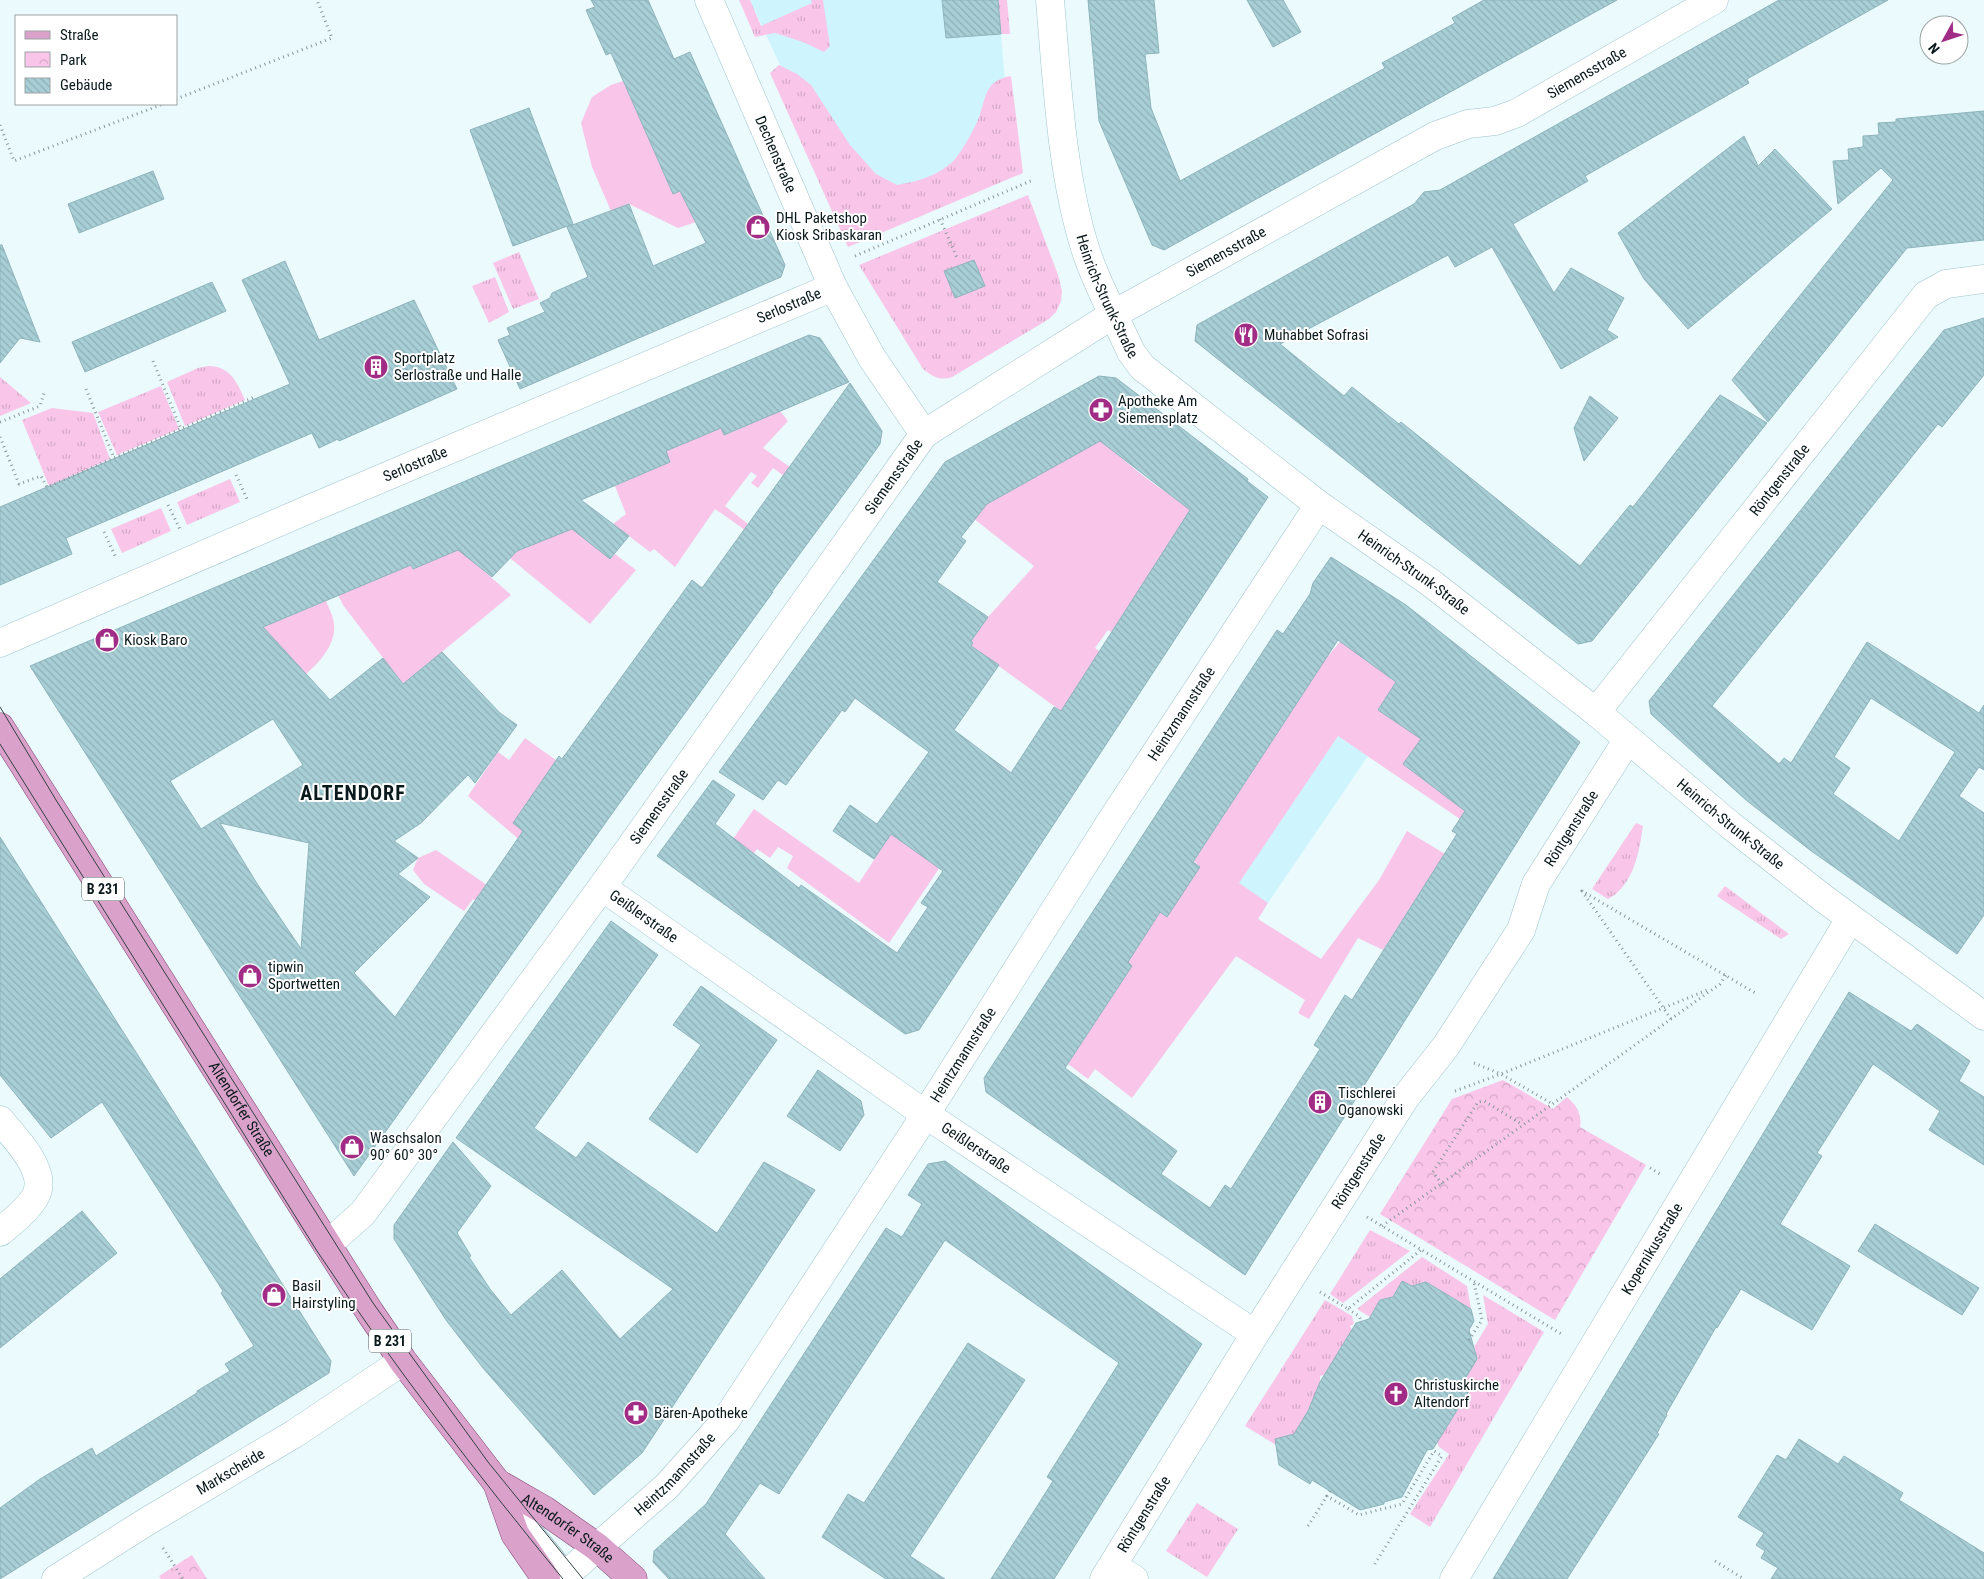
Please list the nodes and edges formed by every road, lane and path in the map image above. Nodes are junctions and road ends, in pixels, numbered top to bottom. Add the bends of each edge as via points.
1 (317, 0) edge
2 (709, 0) edge
3 (1050, 0) edge
4 (1714, 0) edge
5 (178, 98) edge
6 (160, 105) edge
7 (0, 125) edge
8 (1034, 180) dead end
9 (940, 219) junction
10 (850, 259) dead end
11 (958, 260) dead end
12 (1984, 279) edge
13 (833, 287) junction
14 (1114, 314) junction
15 (153, 361) dead end
16 (86, 389) dead end
17 (45, 390) dead end
18 (254, 397) dead end
19 (0, 422) edge
20 (181, 429) junction
21 (924, 434) junction
22 (0, 436) edge
23 (114, 458) junction
24 (236, 475) dead end
25 (249, 504) dead end
26 (168, 505) dead end
27 (1320, 505) junction
28 (104, 532) dead end
29 (182, 534) dead end
30 (117, 561) dead end
31 (0, 643) edge
32 (1596, 712) junction
33 (2, 737) edge
34 (1628, 739) junction
35 (602, 887) junction
36 (1850, 919) junction
37 (1726, 975) junction
38 (1716, 987) junction
39 (1757, 994) dead end
40 (1664, 1008) junction
41 (1984, 1016) edge
42 (1671, 1019) junction
43 (1474, 1063) dead end
44 (1501, 1074) junction
45 (1455, 1091) dead end
46 (1551, 1104) junction
47 (925, 1114) junction
48 (0, 1120) edge
49 (1523, 1125) junction
50 (1442, 1184) junction
51 (1340, 1201) junction
52 (1382, 1226) junction
53 (0, 1232) edge
54 (327, 1245) junction
55 (1421, 1250) junction
56 (1474, 1282) junction
57 (1320, 1292) dead end
58 (1348, 1309) junction
59 (1361, 1321) dead end
60 (1255, 1334) junction
61 (1469, 1340) dead end
62 (1590, 1352) junction
63 (403, 1361) junction
64 (497, 1483) junction
65 (1330, 1491) dead end
66 (1327, 1496) junction
67 (1308, 1526) dead end
68 (597, 1548) junction
69 (1714, 1561) dead end
70 (1373, 1567) dead end
71 (1117, 1575) edge
72 (562, 1577) edge
73 (56, 1579) edge
74 (633, 1579) edge
75 (1454, 1579) edge
76 (1744, 1579) edge

1 - 5 path via 332,38
2 - 13 street, Dechenstraße
3 - 14 street, Heinrich-Strunk-Straße via 1059,104 1072,195 1085,249
4 - 14 street, Siemensstraße via 1517,112 1495,121 1468,124 1434,136
6 - 7 path via 14,161
8 - 9 path
9 - 10 path
9 - 11 path
12 - 32 street, Röntgenstraße via 1946,284 1926,295
13 - 21 street, Dechenstraße via 872,358
13 - 31 street, Serlostraße
14 - 21 street, Siemensstraße
14 - 27 street, Heinrich-Strunk-Straße via 1131,352 1142,367
15 - 20 path
16 - 23 path
17 - 19 path via 40,406
18 - 20 path
20 - 23 path
21 - 35 street, Siemensstraße
22 - 23 path via 19,484 41,476 46,488
24 - 25 path
26 - 29 path
27 - 32 street, Heinrich-Strunk-Straße via 1431,583
27 - 47 street, Heintzmannstraße via 1108,826
28 - 30 path
32 - 34 street, Heinrich-Strunk-Straße
33 - 54 main road, Altendorfer Straße / B 231
34 - 36 street, Heinrich-Strunk-Straße via 1730,825
34 - 51 street, Röntgenstraße via 1536,884 1521,930 1446,1046 1405,1098
35 - 47 street, Geißlerstraße
35 - 54 street, Siemensstraße via 364,1213
36 - 41 street, Heinrich-Strunk-Straße
36 - 62 street, Kopernikusstraße
37 - 38 path
37 - 39 path
37 - 40 path via 1582,891
38 - 40 path
38 - 42 path
40 - 42 path
40 - 44 path
42 - 46 path
43 - 44 path
44 - 45 path
44 - 46 path
46 - 49 path
47 - 60 street, Geißlerstraße
47 - 68 street, Heintzmannstraße via 726,1420 667,1486
48 - 53 street via 38,1173 38,1190 31,1203
49 - 50 path
49 - 50 path via 1484,1101 1478,1102 1433,1172
50 - 52 path
51 - 52 path
51 - 60 street, Röntgenstraße
52 - 55 path
54 - 63 main road, Altendorfer Straße / B 231
55 - 56 path
55 - 58 path
56 - 61 path via 1482,1320
56 - 62 path
57 - 58 path
58 - 59 path
60 - 71 street, Röntgenstraße
62 - 75 street, Kopernikusstraße
63 - 64 main road, Altendorfer Straße / B 231
63 - 73 street, Markscheide via 294,1434
64 - 68 main road, Altendorfer Straße / B 231 via 544,1510
64 - 72 main road, Altendorfer Straße / B 231 via 515,1534
65 - 66 path
66 - 67 path
66 - 70 path via 1359,1515 1402,1504 1434,1451 1442,1456
68 - 72 street, Heintzmannstraße
68 - 74 main road, Altendorfer Straße / B 231
69 - 76 path

